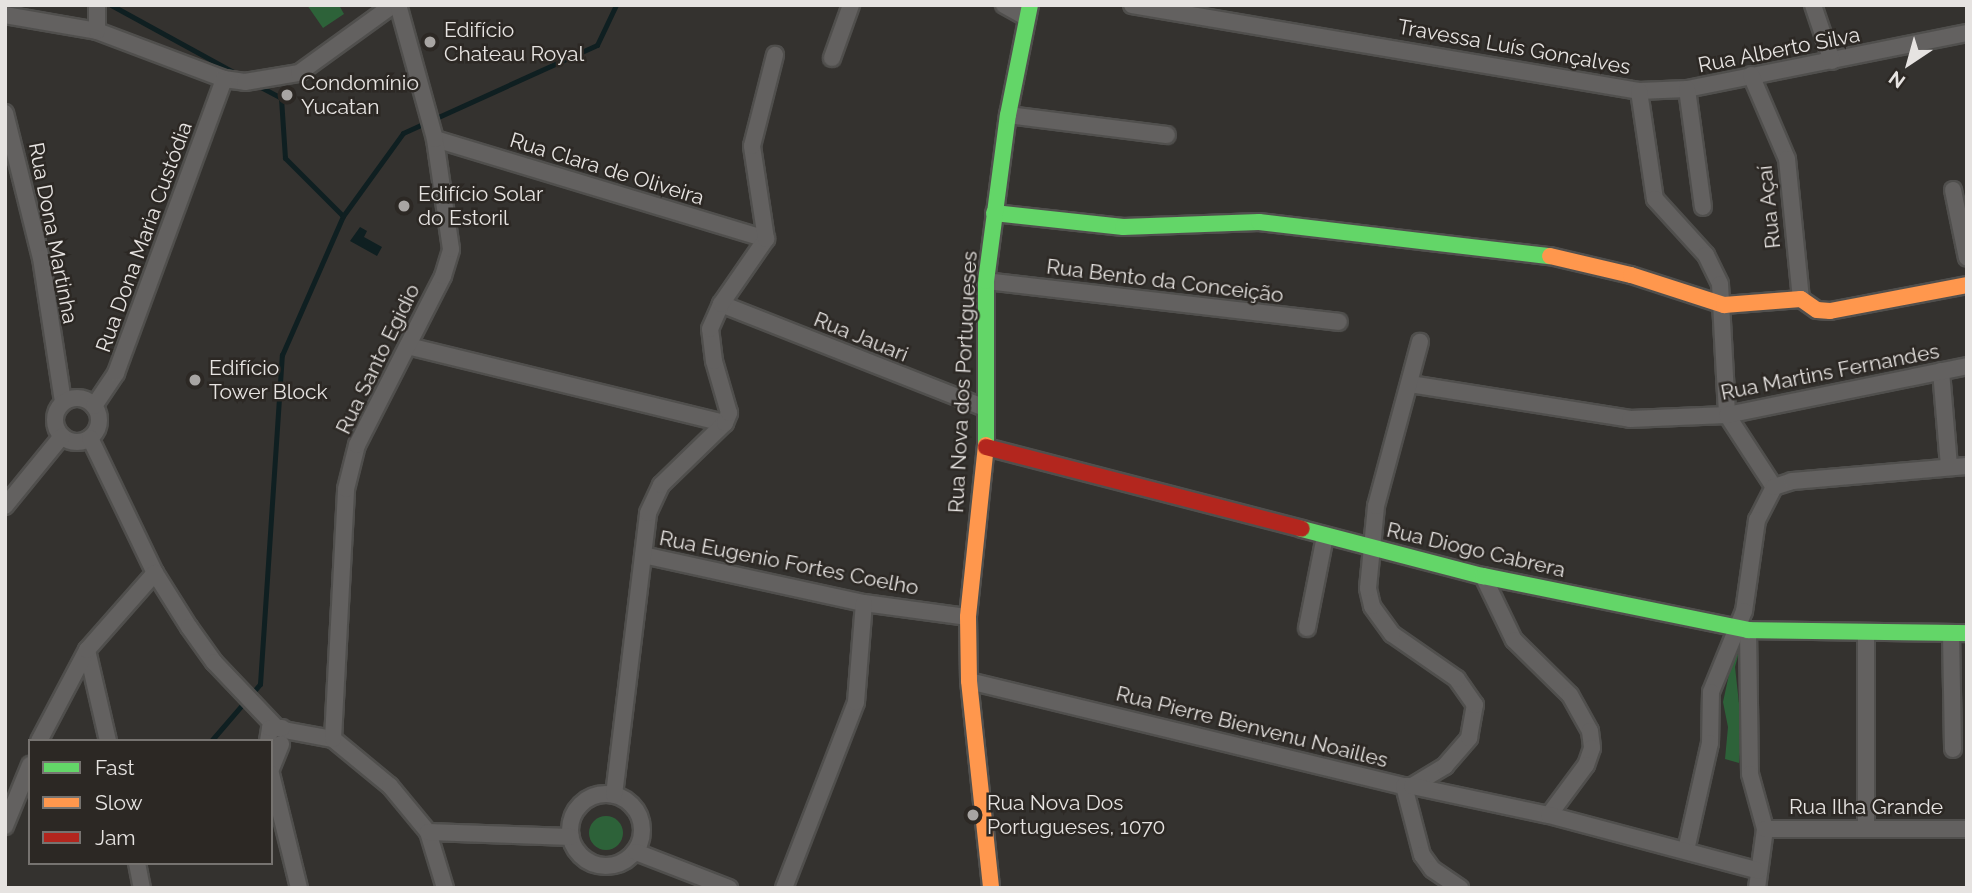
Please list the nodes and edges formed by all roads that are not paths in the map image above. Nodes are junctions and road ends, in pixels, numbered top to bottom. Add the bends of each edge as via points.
1 (97, 5) edge
2 (396, 5) edge
3 (850, 5) edge
4 (1004, 5) edge
5 (1132, 5) edge
6 (1813, 5) edge
7 (1029, 12) edge
8 (5, 15) edge
9 (97, 31) junction
10 (1967, 33) edge
11 (775, 55) dead end
12 (832, 58) dead end
13 (1832, 61) junction
14 (1751, 75) junction
15 (224, 79) junction
16 (1687, 89) junction
17 (1639, 91) junction
18 (5, 113) edge
19 (1008, 116) junction
20 (1167, 135) dead end
21 (435, 139) junction
22 (1953, 190) dead end
23 (1703, 207) dead end
24 (994, 213) junction
25 (766, 239) junction
26 (1967, 258) edge
27 (986, 281) junction
28 (1967, 285) edge
29 (1801, 299) junction
30 (721, 304) junction
31 (1724, 305) junction
32 (1339, 322) dead end
33 (1420, 342) dead end
34 (408, 346) junction
35 (1967, 366) edge
36 (1941, 371) junction
37 (1410, 384) junction
38 (63, 402) junction
39 (94, 406) junction
40 (985, 408) junction
41 (1727, 415) junction
42 (724, 423) junction
43 (62, 436) junction
44 (90, 438) junction
45 (986, 447) junction
46 (1967, 466) edge
47 (1949, 467) junction
48 (1774, 487) junction
49 (5, 506) edge
50 (1325, 536) junction
51 (1369, 547) junction
52 (643, 555) junction
53 (155, 573) junction
54 (1483, 576) junction
55 (864, 603) junction
56 (968, 617) junction
57 (1307, 628) dead end
58 (1743, 629) junction
59 (1866, 632) junction
60 (1959, 633) edge
61 (86, 650) junction
62 (969, 681) junction
63 (40, 739) edge
64 (108, 739) edge
65 (275, 739) edge
66 (333, 739) junction
67 (1953, 749) dead end
68 (28, 770) edge
69 (273, 779) edge
70 (1408, 786) junction
71 (614, 795) junction
72 (1549, 815) junction
73 (5, 826) edge
74 (1866, 826) junction
75 (1765, 829) junction
76 (1967, 829) edge
77 (428, 831) junction
78 (571, 837) junction
79 (1686, 850) junction
80 (636, 852) junction
81 (137, 865) edge
82 (1759, 871) junction
83 (142, 888) edge
84 (299, 888) edge
85 (444, 888) edge
86 (729, 888) edge
87 (784, 888) edge
88 (991, 888) edge
89 (1460, 888) edge
90 (1758, 888) edge

1 - 9 street
2 - 15 street via 299,73 272,80
2 - 21 street, Rua Santo Egidio
3 - 12 street
4 - 7 street
5 - 17 street, Travessa Luís Gonçalves
6 - 13 street
7 - 19 street, Rua Nova dos Portugueses
8 - 9 street
9 - 15 street
10 - 13 street, Rua Alberto Silva
11 - 25 street via 752,146
13 - 14 street, Rua Alberto Silva
14 - 16 street, Rua Alberto Silva
14 - 29 street, Rua Açaí via 1787,159
15 - 39 street, Rua Dona Maria Custódia via 116,373
16 - 17 street, Rua Alberto Silva
16 - 23 street
17 - 31 street via 1655,199 1715,269
18 - 38 street, Rua Dona Martinha via 22,165 41,258
19 - 20 street
19 - 24 street, Rua Nova dos Portugueses
21 - 25 street, Rua Clara de Oliveira
21 - 34 street, Rua Santo Egidio via 451,249 443,276
22 - 26 street
24 - 27 street, Rua Nova dos Portugueses
24 - 31 street via 1123,227 1259,222 1432,240 1556,257
25 - 30 street
27 - 32 street, Rua Bento da Conceição
27 - 40 street, Rua Nova dos Portugueses
28 - 29 street via 1830,311 1817,310
29 - 31 street
30 - 40 street, Rua Jauari
30 - 42 street via 710,329 710,344 728,401
31 - 41 street
33 - 37 street
34 - 42 street
34 - 66 street, Rua Santo Egidio via 358,445 346,489
35 - 36 street, Rua Martins Fernandes
36 - 41 street, Rua Martins Fernandes
36 - 47 street
37 - 41 street, Rua Martins Fernandes via 1630,419
37 - 51 street via 1382,475
38 - 39 street via 83,398
38 - 43 street via 55,419
39 - 44 street via 99,423
40 - 45 street, Rua Nova dos Portugueses
41 - 48 street
42 - 52 street via 657,491 648,513
43 - 44 street via 76,442
43 - 49 street
44 - 53 street
45 - 50 street, Rua Diogo Cabrera
45 - 56 street, Rua Nova dos Portugueses
46 - 47 street
47 - 48 street via 1791,481
48 - 58 street via 1756,520
50 - 51 street, Rua Diogo Cabrera
50 - 57 street
51 - 54 street, Rua Diogo Cabrera
51 - 70 street via 1368,588 1379,620 1457,679 1475,705 1469,738 1455,757
52 - 55 street, Rua Eugenio Fortes Coelho
52 - 71 street
53 - 61 street
53 - 65 street via 214,662
54 - 58 street, Rua Diogo Cabrera
54 - 72 street via 1514,640 1570,695 1590,731 1592,748 1586,765
55 - 56 street, Rua Eugenio Fortes Coelho
55 - 87 street via 856,702
56 - 62 street, Rua Nova dos Portugueses
58 - 59 street, Rua Diogo Cabrera
58 - 75 street via 1749,774
58 - 79 street via 1712,692 1710,743
59 - 60 street, Rua Diogo Cabrera
59 - 74 street
60 - 67 street
61 - 63 street
61 - 64 street
62 - 70 street, Rua Pierre Bienvenu Noailles
62 - 88 street, Rua Nova dos Portugueses
65 - 66 street
66 - 77 street via 390,786
68 - 73 street
69 - 84 street
70 - 72 street
70 - 89 street, Rua Pierre Bienvenu Noailles via 1422,855 1432,869
71 - 78 street via 592,796 581,803 574,813
71 - 80 street via 638,812 642,832
72 - 79 street
74 - 75 street, Rua Ilha Grande
74 - 76 street, Rua Ilha Grande
75 - 82 street
77 - 78 street
77 - 85 street
78 - 80 street via 576,850 598,866 625,862
79 - 82 street
80 - 86 street
81 - 83 street
82 - 90 street

